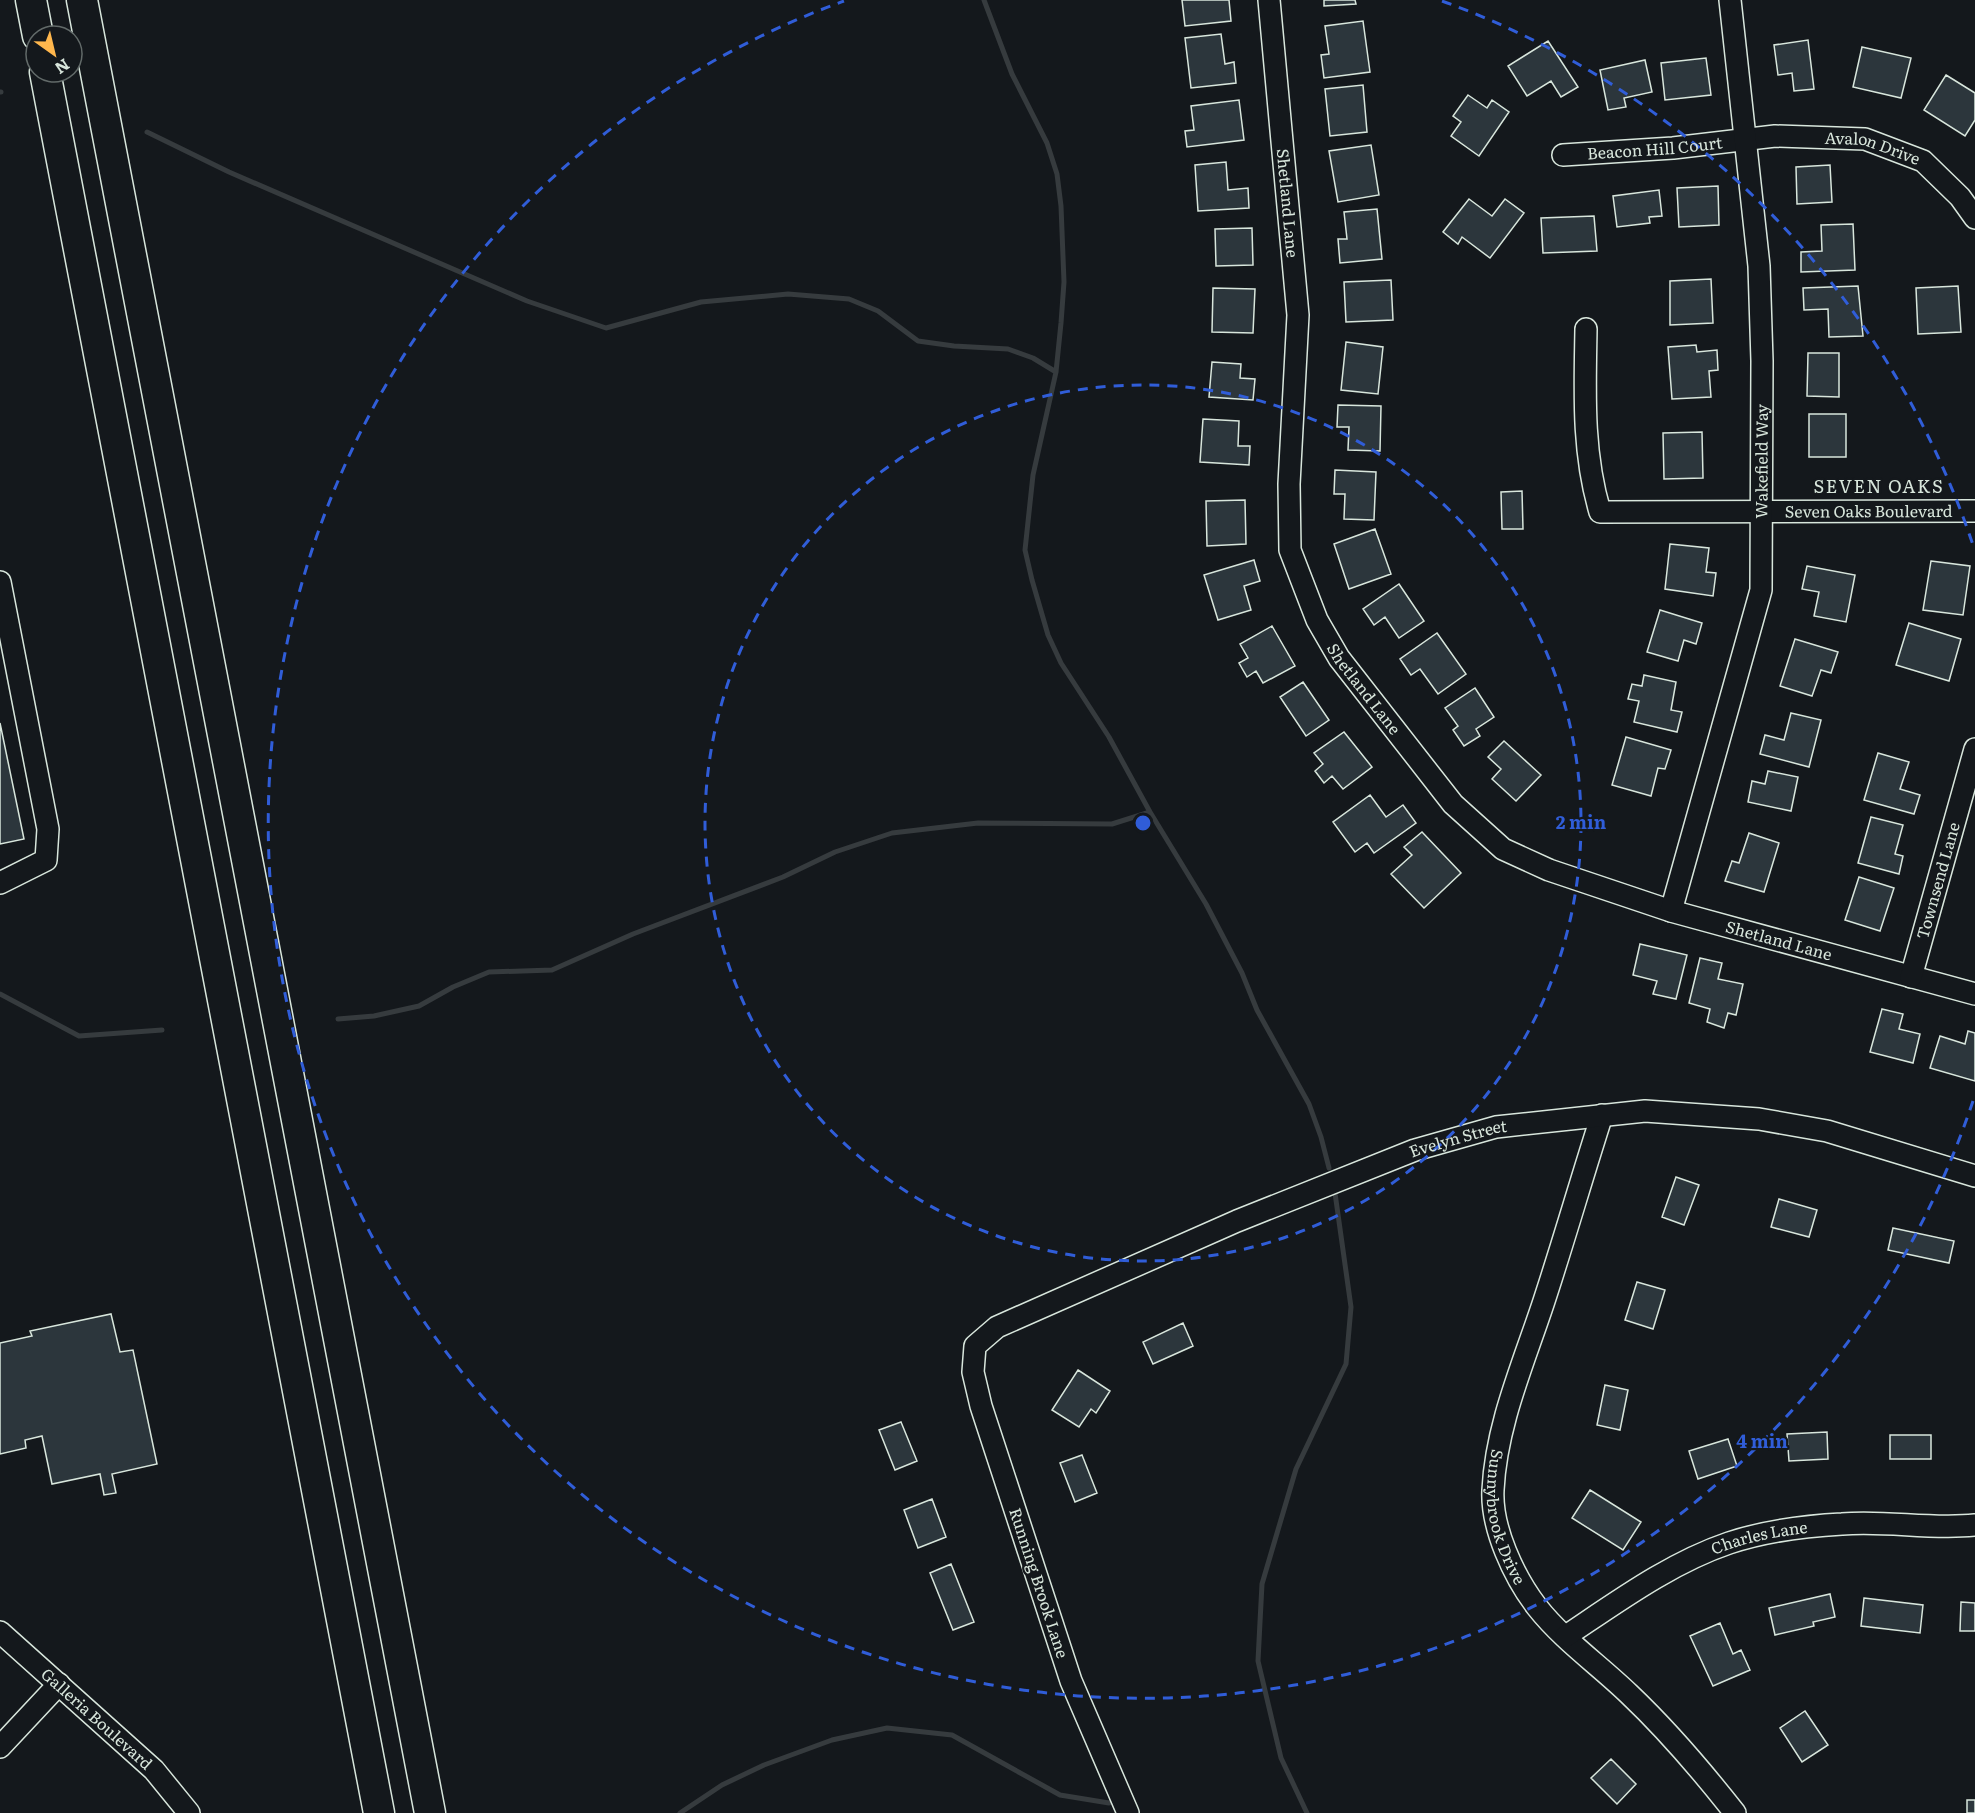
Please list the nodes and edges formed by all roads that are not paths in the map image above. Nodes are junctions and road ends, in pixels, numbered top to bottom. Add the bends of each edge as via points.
1 (31, 0) edge
2 (82, 0) edge
3 (1269, 0) edge
4 (1730, 0) edge
5 (36, 24) edge
6 (47, 84) edge
7 (1745, 140) junction
8 (1563, 155) dead end
9 (1975, 218) edge
10 (1586, 329) dead end
11 (1975, 511) edge
12 (1762, 513) junction
13 (0, 582) edge
14 (1975, 749) edge
15 (0, 883) edge
16 (1671, 911) junction
17 (1911, 977) junction
18 (1975, 994) edge
19 (1602, 1115) junction
20 (1975, 1176) edge
21 (975, 1346) joint
22 (1975, 1525) edge
23 (0, 1632) edge
24 (1566, 1636) junction
25 (59, 1684) junction
26 (0, 1747) edge
27 (189, 1813) edge
28 (379, 1813) edge
29 (430, 1813) edge
30 (1128, 1813) edge
31 (1735, 1813) edge

1 - 5 highway
2 - 29 highway
3 - 16 street, Shetland Lane via 1298,315 1289,484 1290,550 1317,620 1339,658 1453,804 1503,849 1549,870
4 - 7 street, Wakefield Way
6 - 28 highway
7 - 8 street, Beacon Hill Court
7 - 9 street, Avalon Drive via 1775,136 1865,139 1923,161 1960,197
7 - 12 street, Wakefield Way via 1759,266
10 - 12 street, Seven Oaks Boulevard via 1585,438 1591,483 1600,512
11 - 12 street, Seven Oaks Boulevard
12 - 16 street, Wakefield Way via 1761,590
13 - 15 street via 48,829 46,860
14 - 17 street, Townsend Lane
16 - 17 street, Shetland Lane
17 - 18 street, Shetland Lane
19 - 20 street, Evelyn Street via 1645,1111 1759,1119 1827,1131
19 - 21 street, Evelyn Street via 1496,1127 1415,1150 1237,1221 997,1327
19 - 24 street, Sunnybrook Drive via 1518,1376 1500,1440 1493,1491 1511,1566 1537,1607
21 - 30 street, Running Brook Lane via 973,1372 981,1406 1071,1681
22 - 24 street, Charles Lane via 1845,1523 1794,1528 1729,1543 1664,1573
23 - 25 street, Galleria Boulevard
24 - 31 street, Sunnybrook Drive via 1693,1759
25 - 26 street
25 - 27 street, Galleria Boulevard via 154,1770

